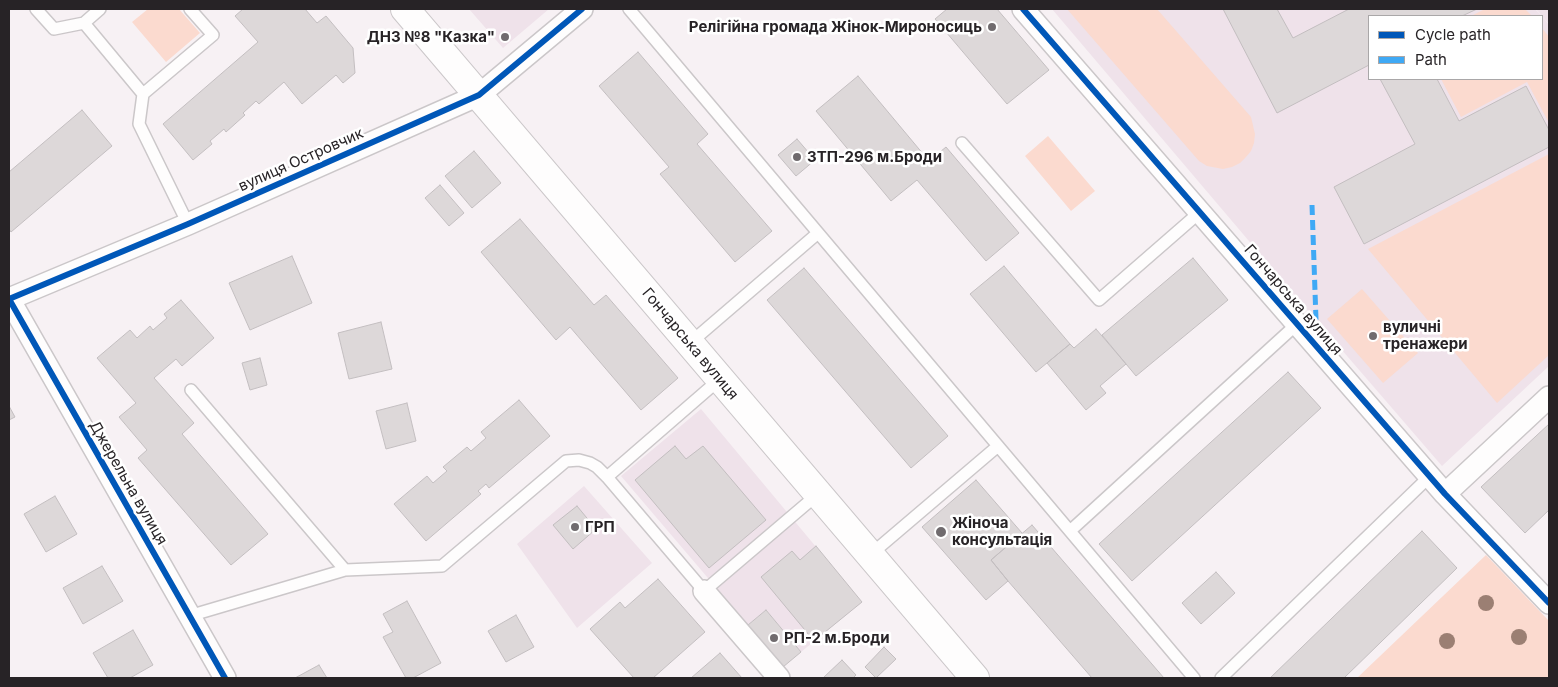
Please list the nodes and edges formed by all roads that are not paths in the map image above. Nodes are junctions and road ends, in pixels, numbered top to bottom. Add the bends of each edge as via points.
1 (36, 9) edge
2 (100, 9) edge
3 (190, 9) edge
4 (405, 9) edge
5 (582, 9) edge
6 (629, 9) edge
7 (1024, 9) edge
8 (84, 23) junction
9 (143, 94) junction
10 (479, 95) junction
11 (962, 142) dead end
12 (1200, 212) junction
13 (188, 224) junction
14 (818, 233) junction
15 (9, 299) edge
16 (1297, 324) junction
17 (690, 343) junction
18 (720, 379) junction
19 (191, 390) dead end
20 (1549, 397) edge
21 (998, 446) junction
22 (1430, 476) junction
23 (607, 477) junction
24 (818, 494) junction
25 (1445, 494) junction
26 (1070, 531) junction
27 (870, 555) junction
28 (345, 570) junction
29 (704, 591) junction
30 (1549, 604) edge
31 (189, 616) junction
32 (225, 678) edge
33 (779, 678) edge
34 (975, 678) edge
35 (1194, 678) edge
36 (1221, 678) edge

1 - 8 lane via 54,29
2 - 8 lane
3 - 9 lane via 213,35
4 - 10 main road, Гончарська вулиця
5 - 10 street, вулиця Островчик
6 - 14 lane
7 - 12 street, Гончарська вулиця
8 - 9 lane
9 - 13 lane via 139,124
10 - 13 street, вулиця Островчик
10 - 17 main road, Гончарська вулиця
11 - 12 lane via 1099,300
12 - 16 street, Гончарська вулиця
13 - 15 street, вулиця Островчик
14 - 17 lane
14 - 21 lane
15 - 31 street, Джерельна вулиця
16 - 22 street, Гончарська вулиця
16 - 26 lane
17 - 18 main road, Гончарська вулиця
18 - 23 lane
18 - 24 main road, Гончарська вулиця
19 - 28 lane
20 - 25 street
21 - 26 lane
21 - 27 lane
22 - 25 street, Гончарська вулиця
22 - 36 lane
23 - 28 lane via 590,463 566,461 442,566
23 - 29 lane
24 - 27 main road, Гончарська вулиця
24 - 29 lane
25 - 30 street, Гончарська вулиця
26 - 35 lane
27 - 34 main road, Гончарська вулиця
28 - 31 lane
29 - 33 street
31 - 32 street, Джерельна вулиця

